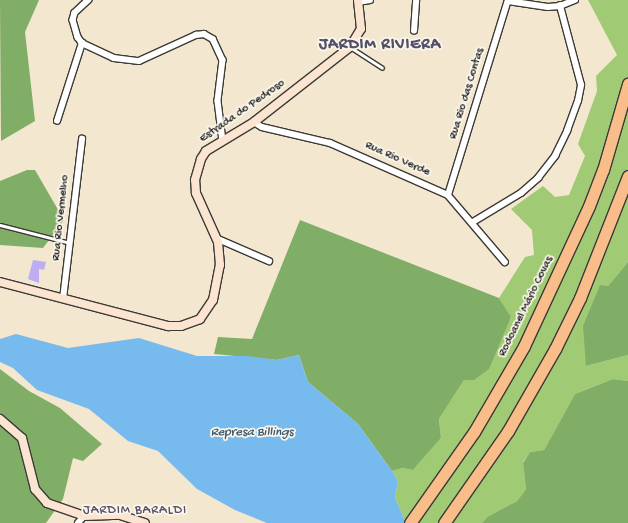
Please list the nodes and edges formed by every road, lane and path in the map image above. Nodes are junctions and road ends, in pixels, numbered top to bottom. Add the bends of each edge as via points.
1 (89, 0) edge
2 (370, 0) edge
3 (416, 0) edge
4 (508, 0) edge
5 (575, 0) edge
6 (358, 1) edge
7 (560, 6) junction
8 (414, 31) dead end
9 (82, 43) junction
10 (350, 47) junction
11 (382, 68) dead end
12 (628, 84) edge
13 (57, 121) dead end
14 (254, 122) junction
15 (82, 139) dead end
16 (223, 141) junction
17 (628, 176) edge
18 (448, 195) junction
19 (472, 222) junction
20 (0, 225) edge
21 (216, 238) junction
22 (70, 244) junction
23 (269, 261) dead end
24 (505, 262) dead end
25 (0, 282) edge
26 (63, 299) junction
27 (0, 419) edge
28 (84, 516) junction
29 (78, 523) edge
30 (145, 523) edge
31 (410, 523) edge
32 (444, 523) edge

1 - 9 street via 76,13 73,20
2 - 6 street
3 - 8 street
4 - 7 street via 534,6
4 - 18 street, Rua Rio das Contas
5 - 7 street
6 - 10 main road, Estrada do Pedroso via 361,29
7 - 19 street via 581,85 567,131 555,156 538,178 495,210
9 - 13 street
9 - 16 street via 114,58 132,62 145,59 196,35 204,34 213,39 223,60 218,101
10 - 11 lane
10 - 14 main road, Estrada do Pedroso
12 - 31 highway, Rodoanel Mário Covas via 603,170 524,346 474,432
14 - 16 main road, Estrada do Pedroso
14 - 18 street, Rua Rio Verde via 262,127 330,143
15 - 22 street, Rua Rio Vermelho
16 - 21 main road, Estrada do Pedroso via 206,151 195,180 202,211
17 - 32 highway via 580,298 555,349 484,467
18 - 19 street, Rua Rio Verde
19 - 24 street, Rua Rio Verde
20 - 22 lane
21 - 23 street
21 - 26 main road, Estrada do Pedroso via 220,265 216,291 206,311 192,323 168,326
22 - 26 street, Rua Rio Vermelho
25 - 26 main road, Estrada do Pedroso
27 - 28 main road via 22,438 32,482 41,498 53,507
28 - 29 street
28 - 30 main road via 120,515

